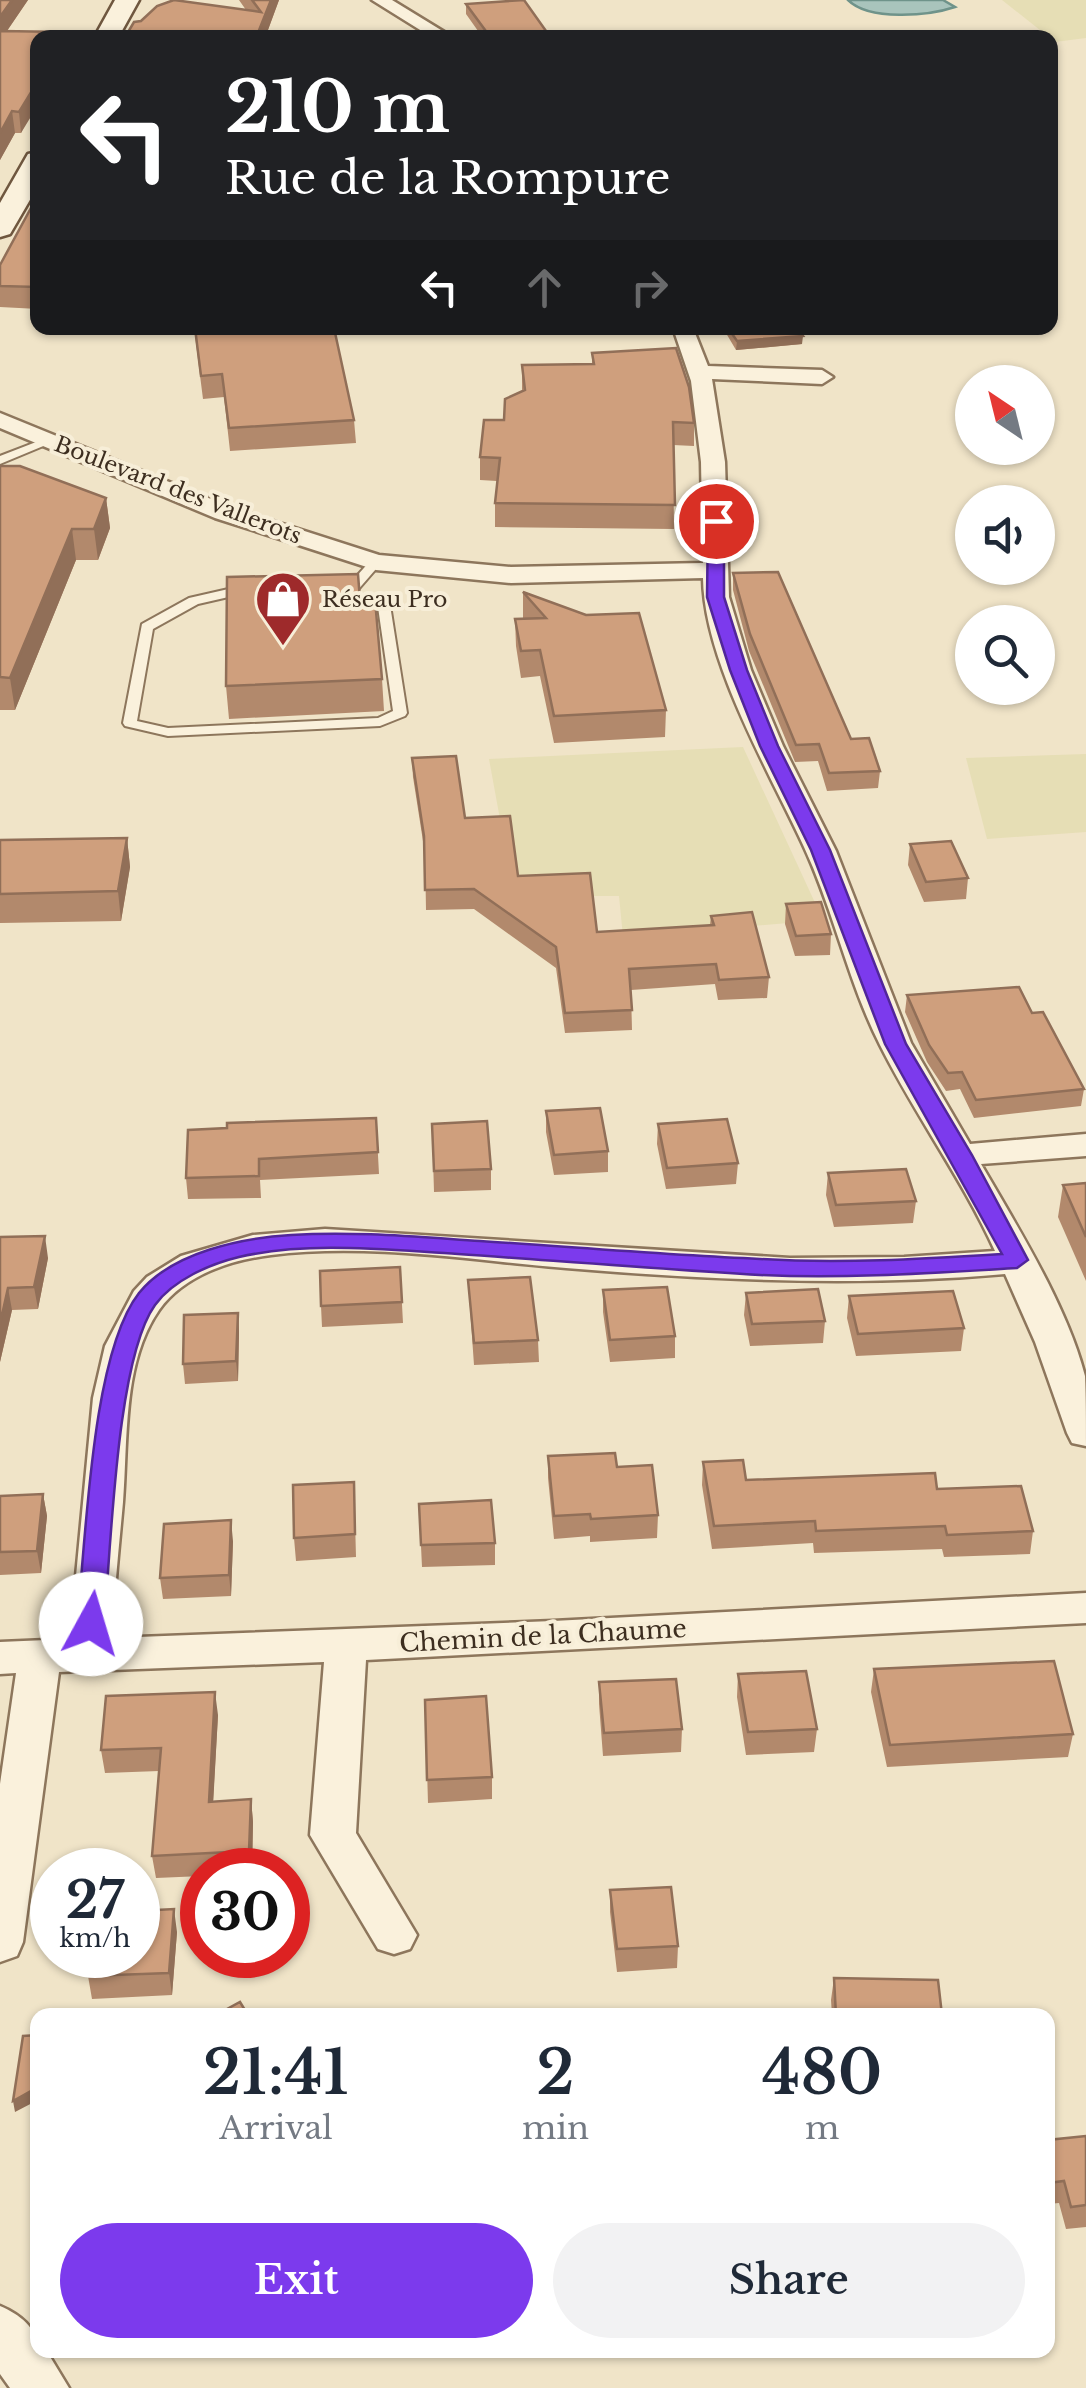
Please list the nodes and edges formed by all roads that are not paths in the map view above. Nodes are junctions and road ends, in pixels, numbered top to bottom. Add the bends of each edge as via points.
1 (126, 0) edge
2 (380, 0) edge
3 (110, 30) edge
4 (432, 30) edge
5 (30, 174) edge
6 (0, 228) edge
7 (686, 335) edge
8 (699, 372) junction
9 (822, 377) dead end
10 (0, 420) edge
11 (50, 440) junction
12 (0, 460) edge
13 (376, 562) junction
14 (715, 570) junction
15 (348, 593) junction
16 (1086, 1145) edge
17 (961, 1155) junction
18 (1017, 1260) junction
19 (1086, 1433) edge
20 (1086, 1608) edge
21 (342, 1645) junction
22 (90, 1655) junction
23 (20, 1658) edge
24 (394, 1935) dead end
25 (0, 1942) edge
26 (0, 2331) edge
27 (42, 2388) edge

1 - 3 main road
2 - 4 street
5 - 6 main road
7 - 8 street
8 - 9 street
8 - 14 street via 714,462
10 - 11 street, Boulevard des Vallerots
11 - 12 lane
11 - 13 street, Boulevard des Vallerots via 224,512
13 - 14 street, Boulevard des Vallerots via 510,575
13 - 15 lane
14 - 17 street via 727,636 769,746 821,850 895,1044
15 - 15 lane via 246,589 194,601 147,627 130,723 168,732 380,722 400,712 384,605
16 - 17 street
17 - 18 street
18 - 19 street
18 - 22 street via 764,1267 290,1242 233,1251 181,1271 150,1295 131,1324 115,1389
20 - 21 street, Chemin de la Chaume
21 - 22 street, Chemin de la Chaume
21 - 24 street via 333,1835
22 - 23 street, Chemin de la Chaume
23 - 25 street
26 - 27 street

